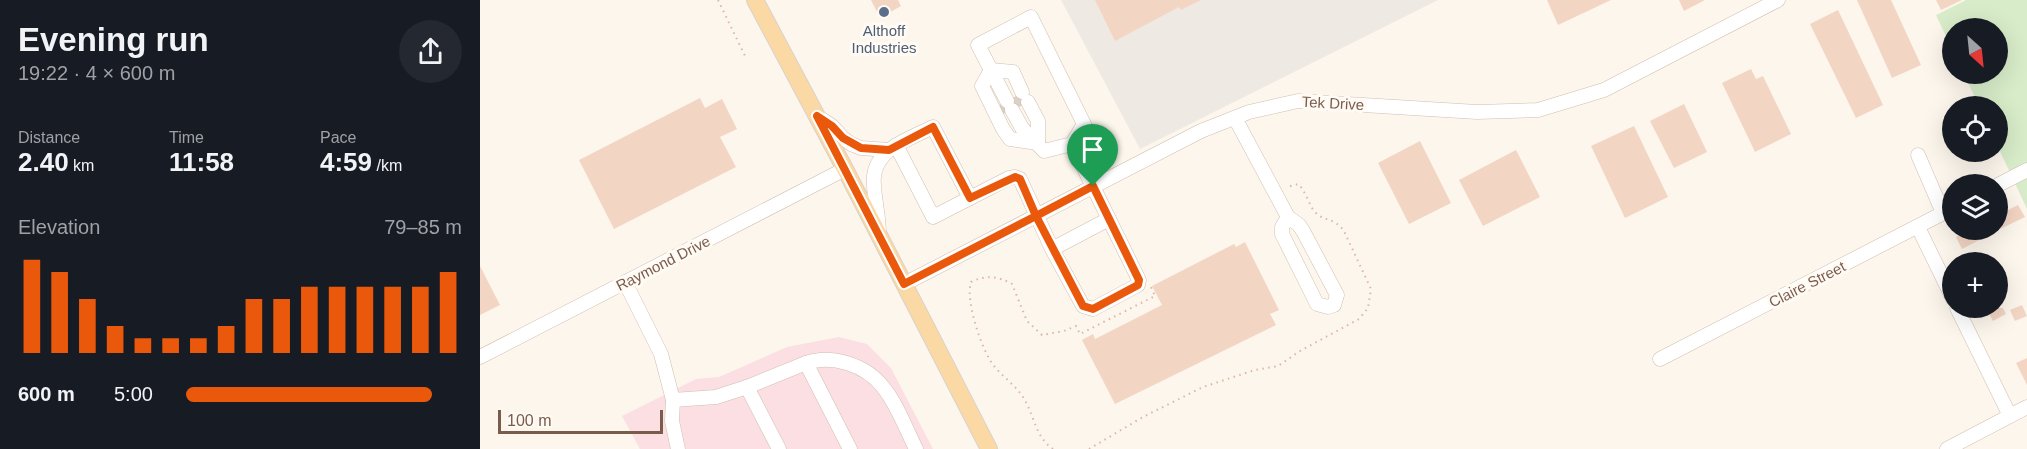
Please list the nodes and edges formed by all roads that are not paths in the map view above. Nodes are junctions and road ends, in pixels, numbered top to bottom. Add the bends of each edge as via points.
1 (754, 0) edge
2 (1778, 0) edge
3 (991, 70) junction
4 (1014, 103) junction
5 (817, 116) junction
6 (1235, 118) junction
7 (1038, 143) junction
8 (1072, 144) junction
9 (893, 147) junction
10 (1918, 155) dead end
11 (845, 169) junction
12 (2027, 170) edge
13 (2008, 180) edge
14 (1093, 186) junction
15 (970, 198) junction
16 (1942, 199) edge
17 (1942, 213) edge
18 (1036, 216) junction
19 (1288, 217) junction
20 (1109, 219) junction
21 (1918, 227) junction
22 (879, 236) junction
23 (1052, 249) junction
24 (1942, 276) edge
25 (625, 282) junction
26 (904, 284) junction
27 (1962, 318) edge
28 (480, 357) edge
29 (1660, 359) dead end
30 (806, 363) junction
31 (747, 387) junction
32 (673, 400) junction
33 (2027, 407) edge
34 (2010, 416) junction
35 (678, 449) edge
36 (779, 449) edge
37 (850, 449) edge
38 (916, 449) edge
39 (989, 449) edge
40 (1947, 449) edge

1 - 5 main road
2 - 6 street, Tek Drive via 1604,90 1538,110 1477,112 1298,101
3 - 4 street via 991,86
3 - 4 street via 1012,72
3 - 7 street via 982,86 1010,139
3 - 8 street via 978,45 1031,17 1084,124
4 - 7 street via 1038,121
4 - 7 street via 1016,132
5 - 9 street via 851,144 861,148
5 - 11 main road
6 - 14 street, Tek Drive
6 - 19 street
7 - 8 street via 1044,150
8 - 14 street
9 - 15 street via 933,217
9 - 15 street via 933,127
9 - 22 street via 877,165 874,175
10 - 16 street
11 - 22 main road
11 - 25 street, Raymond Drive
12 - 13 street
14 - 18 street, Tek Drive
14 - 20 street
15 - 18 street via 1015,177 1020,179
17 - 21 street, Claire Street
18 - 23 street
18 - 26 street, Tek Drive
19 - 19 street via 1303,231 1337,295 1334,305 1328,308 1317,304 1282,234
20 - 23 street
20 - 23 street via 1139,282 1093,309 1083,306
21 - 24 street
21 - 29 street, Claire Street
22 - 26 main road
25 - 28 street, Raymond Drive
25 - 32 street via 660,354
26 - 39 main road
27 - 34 street
30 - 31 street
30 - 37 street
30 - 38 street via 834,360 870,375 883,387
31 - 32 street via 716,397
31 - 36 street
32 - 35 street via 672,421
33 - 34 street
34 - 40 street

